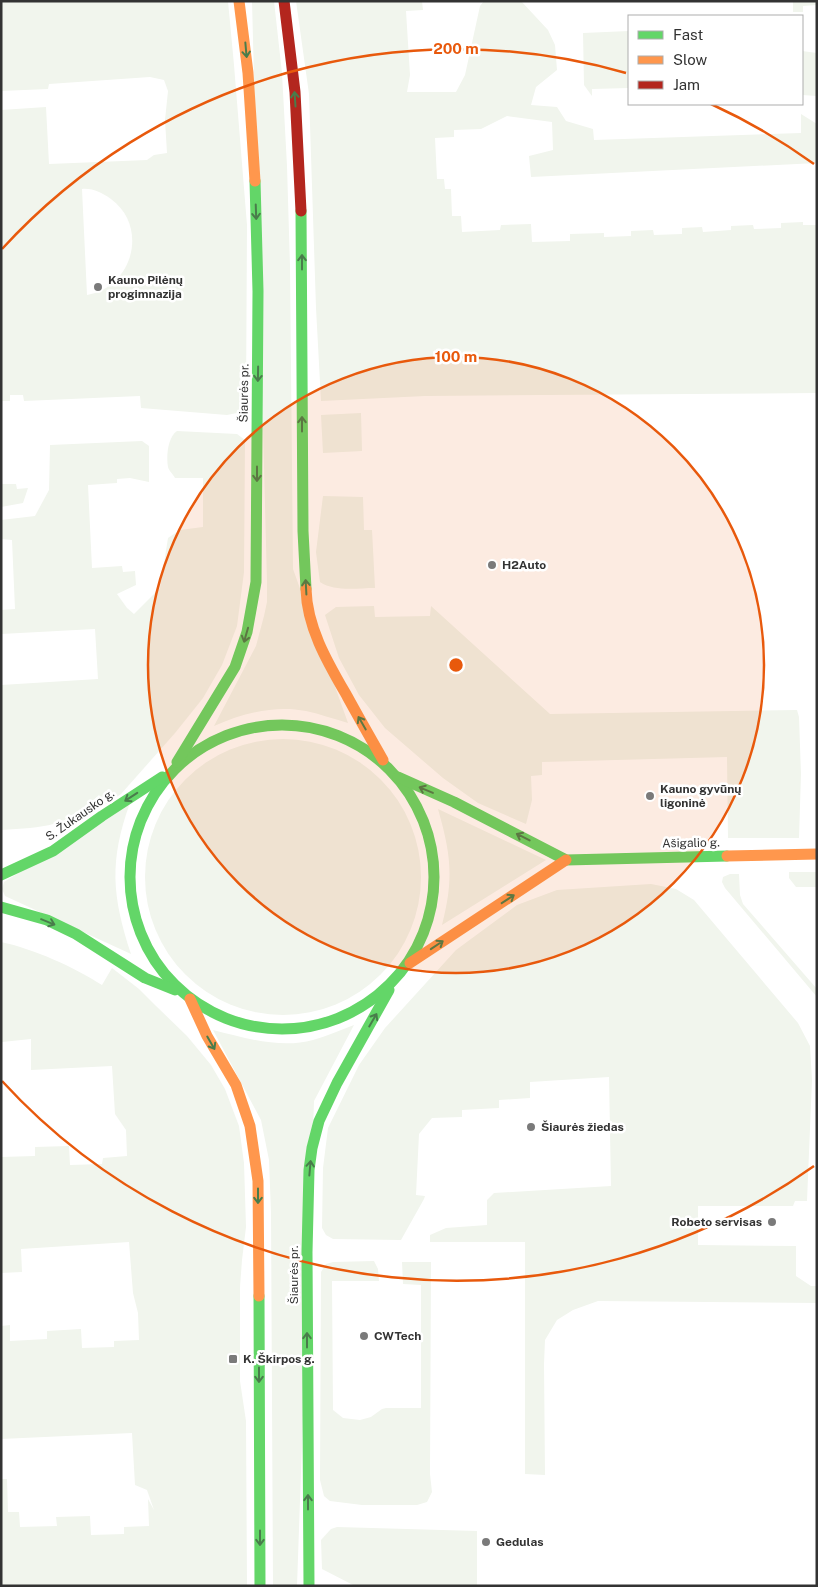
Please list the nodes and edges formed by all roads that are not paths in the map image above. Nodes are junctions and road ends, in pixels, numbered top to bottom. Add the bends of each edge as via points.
1 (239, 1) edge
2 (284, 1) edge
3 (386, 765) junction
4 (173, 768) junction
5 (398, 778) junction
6 (817, 854) edge
7 (566, 860) junction
8 (1, 875) edge
9 (1, 907) edge
10 (407, 965) junction
11 (392, 985) junction
12 (185, 996) junction
13 (260, 1586) edge
14 (309, 1586) edge

1 -> 4 main road, Šiaurės pr. via 246,44 256,211 259,318 256,582 250,620 233,670
3 -> 2 main road via 327,662 315,634 306,598 302,531 300,172
3 - 4 main road, S. Žukausko g. via 343,737 319,729 268,725 219,739
3 - 5 main road
4 -> 8 main road, S. Žukausko g. via 53,851
4 - 12 main road, Šiaurės pr. via 149,802 135,837 130,870 132,908 143,939 158,968
7 -> 5 main road, Ašigalio g. via 454,802
5 - 10 main road via 426,827 433,855 430,913 421,940
6 - 7 main road, Ašigalio g.
10 -> 7 main road
9 -> 12 main road via 47,920 76,934 145,978
10 - 11 main road
11 - 12 main road via 350,1014 324,1024 296,1029 268,1029 240,1023 213,1013
14 -> 11 main road, Šiaurės pr. via 307,1252 312,1148 319,1121 337,1083
12 -> 13 main road via 236,1085 250,1126 258,1181

